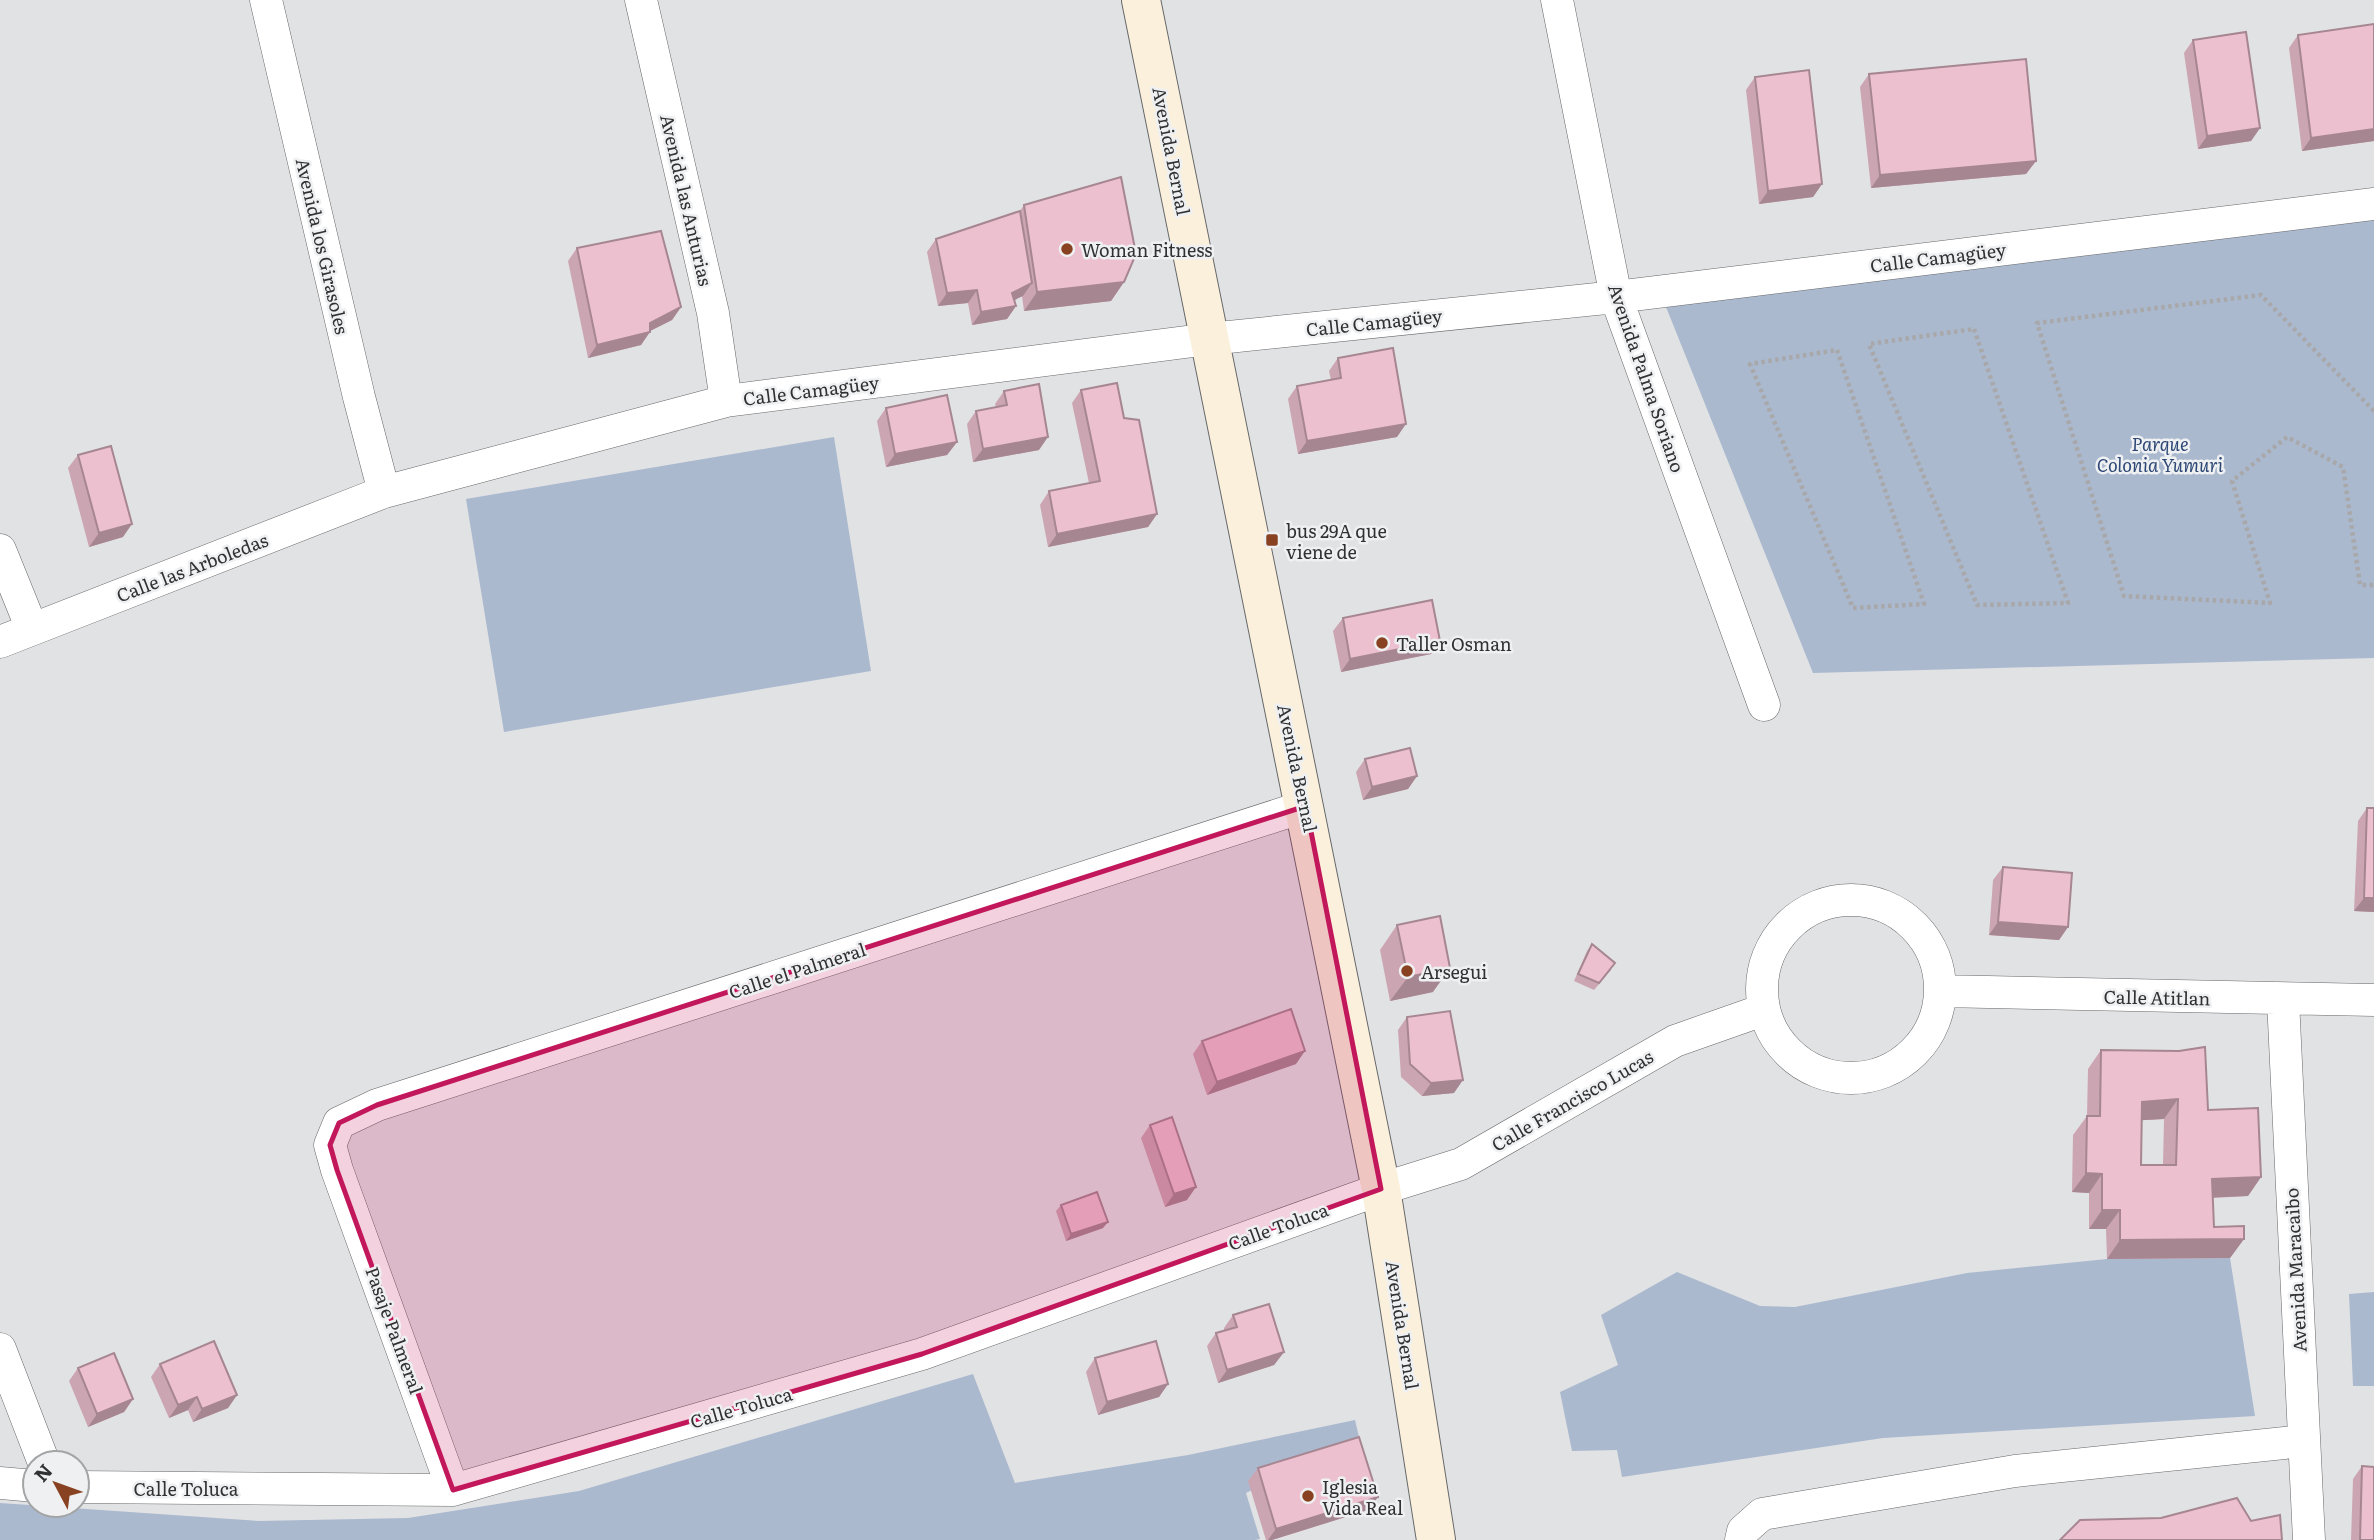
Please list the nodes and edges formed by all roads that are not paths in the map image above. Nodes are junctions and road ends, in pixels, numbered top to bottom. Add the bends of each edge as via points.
1 (266, 0) edge
2 (641, 0) edge
3 (1141, 0) edge
4 (1557, 0) edge
5 (2374, 204) edge
6 (1616, 296) junction
7 (1209, 339) junction
8 (726, 401) junction
9 (384, 492) junction
10 (0, 550) edge
11 (32, 629) junction
12 (0, 642) edge
13 (1764, 705) dead end
14 (1306, 806) junction
15 (1941, 991) junction
16 (2283, 1000) junction
17 (2374, 1000) edge
18 (1763, 1010) junction
19 (337, 1170) joint
20 (1381, 1189) junction
21 (0, 1349) edge
22 (2303, 1441) junction
23 (39, 1449) edge
24 (0, 1483) edge
25 (21, 1485) edge
26 (91, 1487) edge
27 (453, 1490) junction
28 (1435, 1540) edge
29 (1741, 1540) edge
30 (2309, 1540) edge

1 - 9 street, Avenida los Girasoles
2 - 8 street, Avenida las Anturias via 713,313
3 - 7 main road, Avenida Bernal
4 - 6 street, Avenida Palma Soriano
5 - 6 street, Calle Camagüey
6 - 7 street, Calle Camagüey
6 - 13 street, Avenida Palma Soriano
7 - 8 street, Calle Camagüey
7 - 14 main road, Avenida Bernal
8 - 9 street, Calle Camagüey
9 - 11 street, Calle las Arboledas
10 - 11 street
11 - 12 street, Calle las Arboledas
14 - 19 street, Calle el Palmeral via 377,1105 339,1123 330,1145
14 - 20 main road, Avenida Bernal
15 - 16 street, Calle Atitlan
15 - 18 street via 1938,1012 1925,1040 1905,1060 1878,1074 1849,1079 1820,1073 1794,1059 1774,1037
15 - 18 street via 1935,957 1922,934 1903,916 1879,904 1853,899 1826,903 1802,914 1782,932 1768,955 1761,981
16 - 17 street, Calle Atitlan
16 - 22 street, Avenida Maracaibo
18 - 20 street, Calle Francisco Lucas via 1675,1041 1461,1164
19 - 27 street, Pasaje Palmeral
20 - 27 street, Calle Toluca via 922,1354
20 - 28 main road, Avenida Bernal
21 - 23 street
22 - 29 street via 2015,1471 1762,1514 1743,1531
22 - 30 street, Avenida Maracaibo
24 - 25 street
26 - 27 street, Calle Toluca

